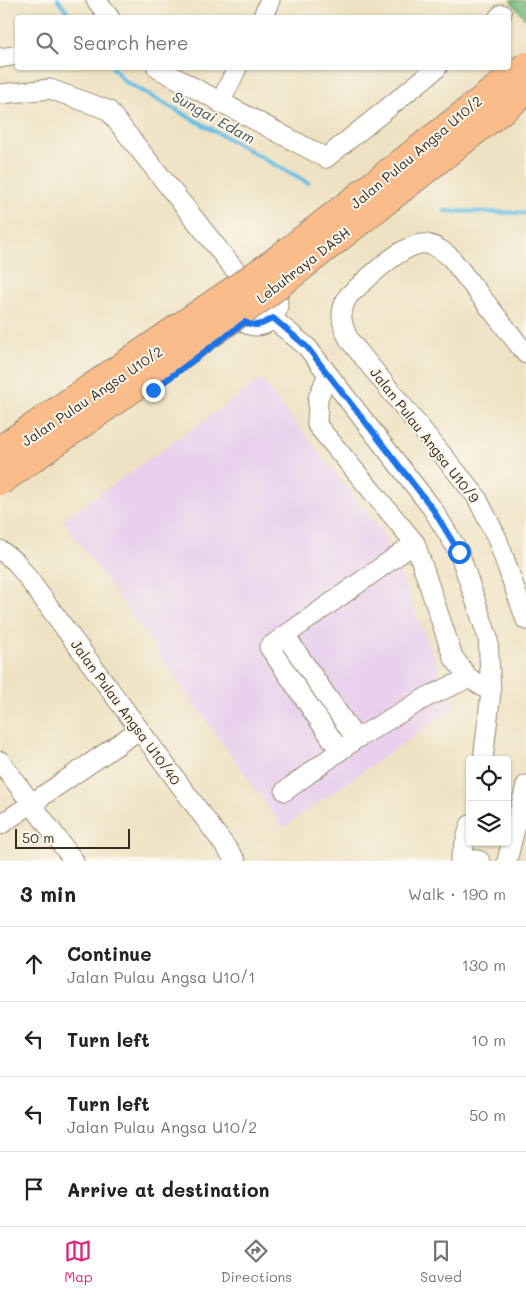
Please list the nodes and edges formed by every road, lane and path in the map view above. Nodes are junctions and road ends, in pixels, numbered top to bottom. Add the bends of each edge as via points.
1 (96, 0) edge
2 (270, 0) edge
3 (108, 15) edge
4 (263, 15) edge
5 (15, 56) edge
6 (0, 58) edge
7 (526, 58) edge
8 (526, 66) edge
9 (161, 70) edge
10 (236, 70) edge
11 (435, 70) edge
12 (526, 91) edge
13 (0, 94) edge
14 (220, 103) junction
15 (526, 103) edge
16 (252, 283) junction
17 (277, 295) junction
18 (235, 301) junction
19 (273, 318) junction
20 (245, 322) junction
21 (526, 354) edge
22 (328, 374) junction
23 (0, 450) edge
24 (0, 458) edge
25 (0, 481) edge
26 (0, 492) edge
27 (415, 543) junction
28 (0, 550) edge
29 (526, 620) edge
30 (286, 635) junction
31 (469, 678) junction
32 (491, 692) junction
33 (139, 730) junction
34 (356, 739) junction
35 (340, 751) junction
36 (484, 756) edge
37 (0, 761) edge
38 (526, 785) edge
39 (286, 791) dead end
40 (32, 803) junction
41 (0, 824) edge
42 (511, 829) edge
43 (466, 838) edge
44 (508, 846) edge
45 (460, 858) edge
46 (74, 861) edge
47 (236, 861) edge
48 (480, 861) edge
49 (507, 861) edge

1 - 3 street
2 - 4 street
5 - 6 street
7 - 16 street, Jalan Pulau Angsa U10/2 via 316,236
8 - 23 highway, Lebuhraya DASH, bridge via 272,264
9 - 14 street
10 - 14 street
11 - 14 street via 326,158
12 - 25 highway, Lebuhraya DASH, bridge via 264,296
13 - 16 street via 50,89 108,110
15 - 17 street, Jalan Pulau Angsa U10/2
16 - 17 street via 270,286
16 - 18 street via 237,293
17 - 19 street via 278,307
18 - 20 street via 239,318
18 - 24 street, Jalan Pulau Angsa U10/2
19 - 20 street via 262,325
19 - 22 street via 307,347
20 - 26 street, Jalan Pulau Angsa U10/2 via 153,390
21 - 29 street, Jalan Pulau Angsa U10/9 via 451,258 427,244 402,251 343,303 341,315 350,341 476,496 498,538
22 - 27 street via 318,398 317,425
22 - 32 street via 432,508 459,552 488,638
27 - 30 street
27 - 31 street via 453,657
28 - 33 street, Jalan Pulau Angsa U10/40 via 16,562
30 - 34 street
30 - 35 street via 269,647
31 - 32 street
31 - 34 street via 427,697
32 - 36 street
33 - 40 street
33 - 47 street, Jalan Pulau Angsa U10/40
34 - 35 street
35 - 39 street
37 - 40 street
38 - 42 street
40 - 41 street
40 - 46 street
43 - 45 street
44 - 49 street
45 - 48 street

